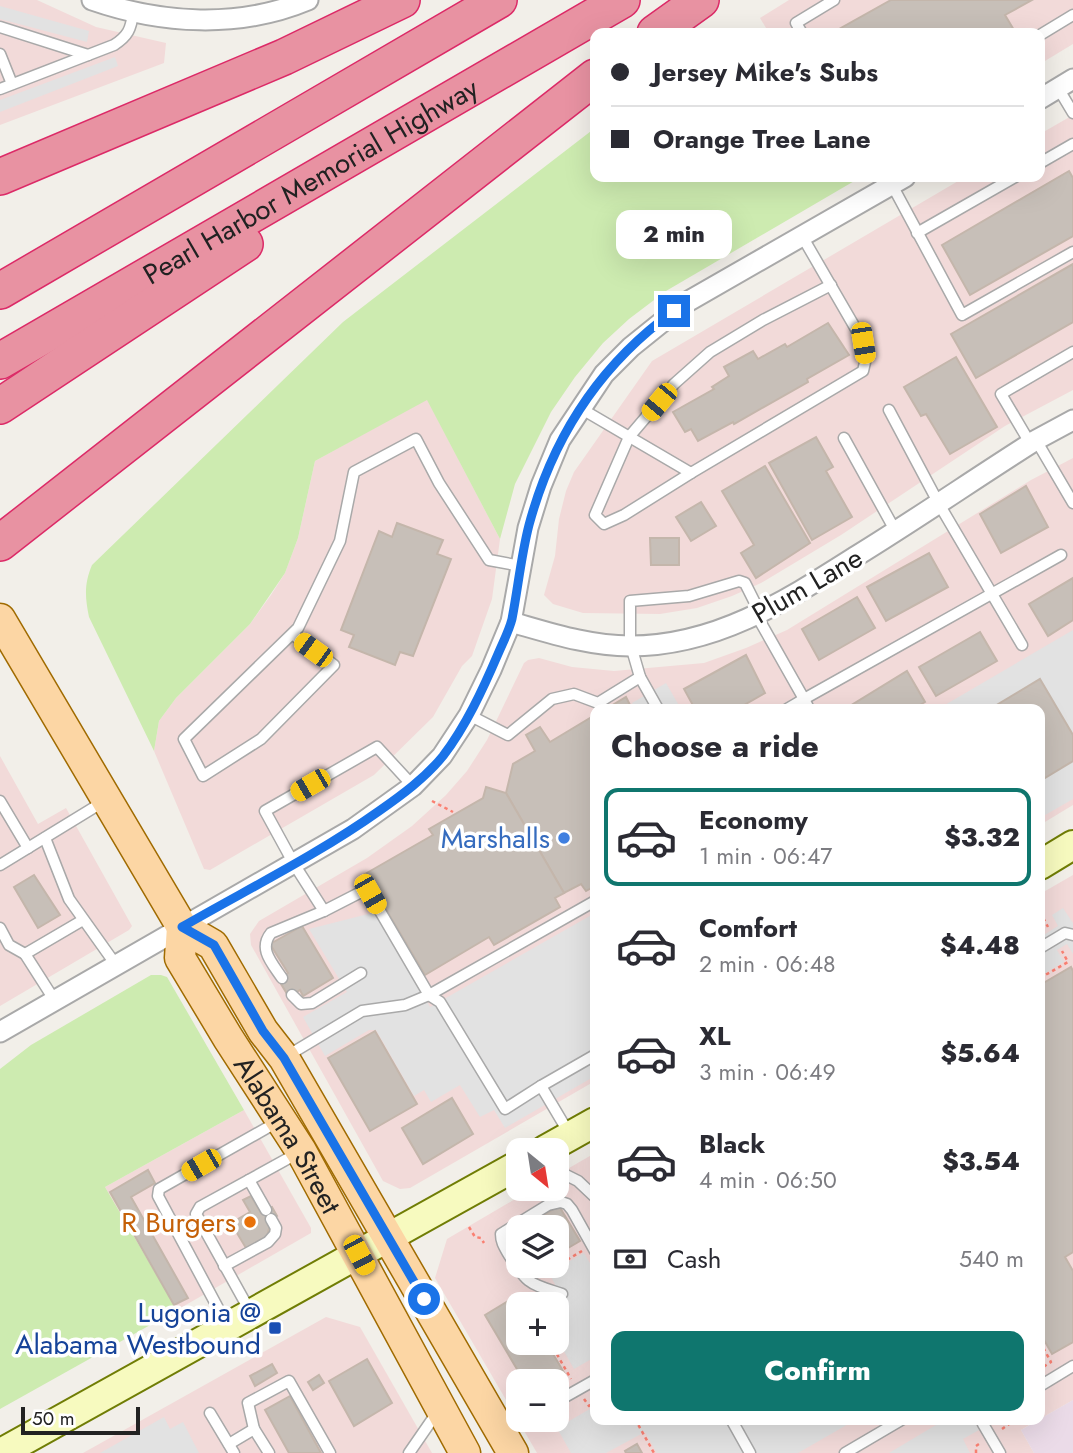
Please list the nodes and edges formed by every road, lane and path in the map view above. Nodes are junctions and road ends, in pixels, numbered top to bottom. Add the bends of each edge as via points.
1 (92, 0) edge
2 (308, 0) edge
3 (402, 0) edge
4 (499, 0) edge
5 (622, 0) edge
6 (701, 0) edge
7 (834, 0) edge
8 (133, 13) junction
9 (1073, 15) edge
10 (0, 27) edge
11 (662, 28) edge
12 (799, 28) edge
13 (1045, 32) edge
14 (0, 54) edge
15 (88, 55) junction
16 (491, 76) junction
17 (590, 81) edge
18 (12, 84) junction
19 (1066, 84) edge
20 (0, 89) edge
21 (1045, 96) edge
22 (1073, 113) edge
23 (1073, 144) edge
24 (1045, 160) edge
25 (0, 177) edge
26 (889, 182) edge
27 (895, 182) edge
28 (1006, 182) edge
29 (917, 233) junction
30 (802, 236) junction
31 (1073, 252) edge
32 (831, 285) junction
33 (0, 290) edge
34 (1073, 352) edge
35 (0, 361) edge
36 (0, 406) edge
37 (580, 407) junction
38 (889, 410) dead end
39 (1073, 421) edge
40 (629, 437) junction
41 (844, 438) dead end
42 (1033, 442) junction
43 (691, 473) junction
44 (1073, 503) edge
45 (939, 504) junction
46 (896, 531) junction
47 (0, 543) edge
48 (1061, 555) dead end
49 (521, 566) junction
50 (993, 593) junction
51 (758, 615) junction
52 (0, 619) edge
53 (511, 622) junction
54 (292, 634) junction
55 (1021, 645) dead end
56 (631, 646) junction
57 (640, 677) junction
58 (655, 704) edge
59 (806, 704) edge
60 (469, 715) junction
61 (413, 786) junction
62 (107, 800) junction
63 (0, 801) edge
64 (432, 801) dead end
65 (453, 812) dead end
66 (46, 838) junction
67 (28, 848) junction
68 (1071, 850) edge
69 (1045, 860) edge
70 (294, 864) junction
71 (0, 865) edge
72 (590, 904) edge
73 (324, 911) junction
74 (83, 920) junction
75 (182, 927) junction
76 (0, 928) edge
77 (1073, 935) edge
78 (1045, 945) edge
79 (25, 954) junction
80 (116, 965) junction
81 (361, 973) dead end
82 (282, 978) dead end
83 (292, 995) dead end
84 (429, 995) junction
85 (55, 1001) junction
86 (0, 1032) edge
87 (284, 1058) junction
88 (590, 1058) edge
89 (541, 1086) junction
90 (282, 1119) junction
91 (590, 1125) edge
92 (570, 1135) junction
93 (565, 1138) edge
94 (301, 1151) junction
95 (506, 1173) edge
96 (569, 1176) edge
97 (249, 1180) junction
98 (590, 1192) edge
99 (469, 1227) dead end
100 (389, 1239) junction
101 (484, 1243) dead end
102 (590, 1250) edge
103 (359, 1255) junction
104 (224, 1266) junction
105 (538, 1286) junction
106 (556, 1292) edge
107 (240, 1320) junction
108 (1045, 1351) edge
109 (1045, 1366) edge
110 (1073, 1367) edge
111 (590, 1383) edge
112 (1045, 1383) edge
113 (569, 1395) edge
114 (440, 1408) junction
115 (210, 1413) dead end
116 (638, 1425) edge
117 (734, 1425) edge
118 (893, 1425) edge
119 (984, 1425) edge
120 (254, 1429) junction
121 (514, 1435) edge
122 (231, 1449) edge
123 (1, 1453) edge
124 (269, 1453) edge
125 (330, 1453) edge
126 (409, 1453) edge
127 (466, 1453) edge
128 (654, 1453) edge
129 (750, 1453) edge
130 (845, 1453) edge
131 (1000, 1453) edge

1 - 8 street
2 - 8 street via 261,15 220,20
3 - 25 highway via 284,57
4 - 33 highway
5 - 16 highway, Pearl Harbor Memorial Highway
6 - 11 highway
7 - 12 lane via 796,23
8 - 15 lane via 126,37
9 - 13 lane
10 - 15 lane
14 - 18 lane
15 - 18 lane
16 - 35 highway, Pearl Harbor Memorial Highway
16 - 36 highway
17 - 47 highway
18 - 20 lane
19 - 21 street
19 - 22 lane
23 - 24 lane
26 - 30 street
27 - 29 lane
28 - 29 lane
29 - 31 lane via 962,315
30 - 32 lane
30 - 37 street via 662,320 604,374
32 - 40 lane via 710,352 674,384
32 - 43 lane via 863,343 863,371
34 - 42 lane via 1002,394
37 - 40 lane
37 - 49 street via 541,486
38 - 45 lane
39 - 42 street, Plum Lane
40 - 43 lane
40 - 43 lane via 595,515 604,524
41 - 46 lane
42 - 44 lane
42 - 45 street, Plum Lane
45 - 46 street, Plum Lane
45 - 50 lane
46 - 51 street, Plum Lane
48 - 50 lane
49 - 53 street
49 - 54 lane via 489,560 445,494 416,439 354,472 340,541
50 - 55 lane
50 - 59 lane
51 - 56 street, Plum Lane via 695,639
51 - 56 lane via 745,583 739,581 689,596 630,600
51 - 59 lane
52 - 62 main road
53 - 56 street, Plum Lane via 575,640
53 - 60 street
54 - 54 lane via 184,738 203,776 261,739 334,665
56 - 57 lane
57 - 58 lane
57 - 60 lane via 598,703 574,694 551,699 508,735
60 - 61 street via 442,756
61 - 70 street via 353,830
61 - 70 lane via 377,747 265,811
62 - 66 lane
62 - 75 main road
63 - 67 lane
64 - 65 path
66 - 67 lane
66 - 74 lane via 69,899
67 - 71 lane
68 - 69 main road
70 - 73 lane
70 - 75 street
72 - 84 lane
73 - 82 lane via 279,928 265,940 264,950
73 - 84 lane via 365,890
74 - 79 lane
74 - 80 lane
75 - 80 street
75 - 87 main road, Alabama Street via 214,945 263,1031
75 - 90 main road, Alabama Street via 180,958
76 - 79 lane via 9,944
77 - 78 lane via 1065,933
79 - 85 lane
80 - 85 street
81 - 83 lane via 312,1003 301,1004
84 - 87 lane via 362,1011
84 - 89 lane via 440,1002 505,1109
85 - 86 street
87 - 100 main road, Alabama Street
88 - 89 lane
89 - 92 lane
90 - 94 main road, Alabama Street
90 - 107 lane via 159,1189 158,1196
91 - 92 main road
92 - 93 main road
94 - 97 lane
94 - 103 main road, Alabama Street
95 - 100 main road
96 - 98 lane
97 - 104 lane via 276,1228 272,1239
97 - 104 lane via 200,1207 196,1214
99 - 101 path
100 - 103 main road
100 - 121 main road, Alabama Street
102 - 105 path via 541,1275
102 - 105 lane via 572,1210 561,1202 504,1231 500,1237 524,1279
103 - 107 main road
103 - 114 main road, Alabama Street
104 - 107 lane
105 - 106 lane
107 - 123 main road
108 - 109 path via 1051,1362
110 - 112 lane
111 - 113 lane
114 - 126 lane
114 - 127 main road, Alabama Street
115 - 122 lane
116 - 128 path
117 - 129 lane
118 - 130 lane
119 - 131 lane
120 - 122 lane
120 - 124 lane
120 - 125 lane via 248,1403 289,1381

